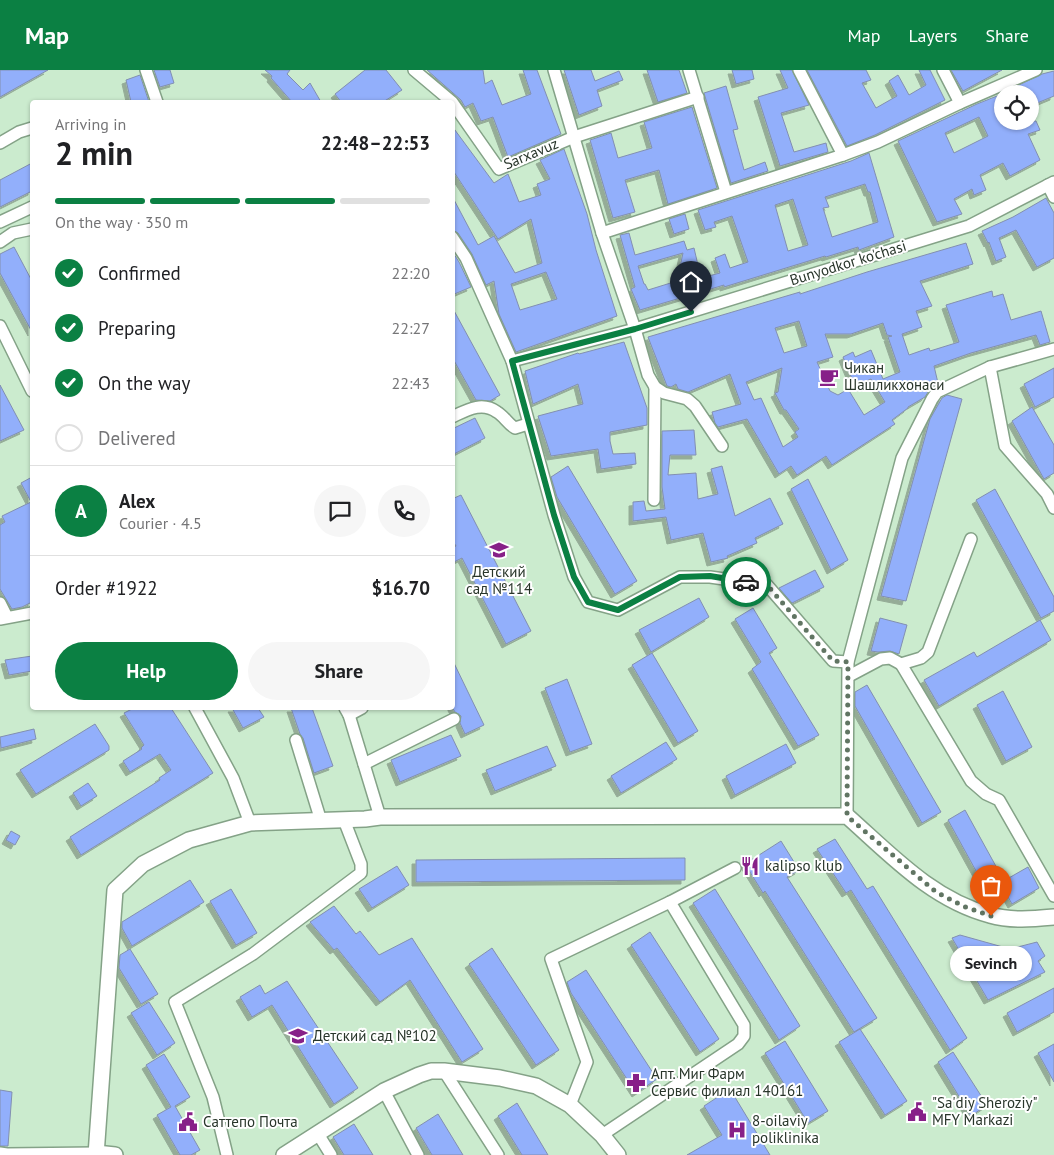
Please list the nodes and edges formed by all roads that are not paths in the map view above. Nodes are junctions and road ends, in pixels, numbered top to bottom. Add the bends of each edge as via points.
1 (146, 70) edge
2 (414, 70) edge
3 (554, 70) edge
4 (689, 70) edge
5 (799, 70) edge
6 (943, 70) edge
7 (1036, 70) edge
8 (698, 97) junction
9 (155, 100) edge
10 (450, 100) edge
11 (960, 103) junction
12 (455, 106) edge
13 (30, 129) edge
14 (574, 136) junction
15 (0, 143) edge
16 (843, 155) junction
17 (1051, 183) edge
18 (726, 192) junction
19 (1054, 197) edge
20 (30, 208) edge
21 (0, 222) edge
22 (30, 229) edge
23 (602, 232) junction
24 (0, 242) edge
25 (455, 242) edge
26 (0, 326) edge
27 (635, 329) junction
28 (1054, 349) edge
29 (512, 361) junction
30 (990, 367) junction
31 (30, 387) edge
32 (655, 387) junction
33 (455, 416) edge
34 (528, 424) junction
35 (722, 446) dead end
36 (1050, 492) edge
37 (654, 500) dead end
38 (1054, 508) edge
39 (971, 539) dead end
40 (0, 603) edge
41 (30, 613) edge
42 (4, 618) edge
43 (848, 662) junction
44 (901, 664) junction
45 (849, 676) junction
46 (196, 710) edge
47 (347, 711) edge
48 (454, 719) dead end
49 (296, 740) dead end
50 (364, 764) junction
51 (847, 816) junction
52 (380, 817) junction
53 (344, 820) junction
54 (321, 821) junction
55 (250, 823) junction
56 (735, 868) dead end
57 (1054, 896) edge
58 (670, 902) junction
59 (1054, 917) edge
60 (444, 1071) junction
61 (384, 1091) junction
62 (570, 1105) junction
63 (318, 1134) junction
64 (602, 1135) junction
65 (0, 1153) edge
66 (96, 1154) edge
67 (115, 1155) edge
68 (227, 1155) edge
69 (284, 1155) edge
70 (331, 1155) edge
71 (418, 1155) edge
72 (498, 1155) edge
73 (618, 1155) edge

1 - 9 street
2 - 10 street, Sarxavuz
3 - 14 street
4 - 8 street
5 - 16 street
6 - 11 street
7 - 11 street
8 - 14 street
8 - 18 street
11 - 16 street
12 - 14 street, Sarxavuz via 499,169
13 - 15 street
14 - 23 street
16 - 18 street
17 - 19 street
17 - 27 street, Bunyodkor ko'chasi via 969,226
18 - 23 street
20 - 21 street
22 - 24 street via 13,233
23 - 27 street
25 - 29 street via 466,258
26 - 31 street
27 - 29 street, Bunyodkor ko'chasi
27 - 32 street via 648,375
28 - 30 street
29 - 34 street
30 - 36 street via 1006,446
30 - 43 street via 938,392 902,458
32 - 35 street via 687,399 696,406
32 - 37 street
33 - 34 street via 474,407 487,408 498,412 515,428
34 - 43 street via 574,577 588,602 618,610 680,577 710,576 767,585 833,661
36 - 38 street
39 - 44 street via 928,652 921,658
40 - 42 street
41 - 42 street
43 - 45 street
44 - 45 street via 890,658 881,659
44 - 57 street via 972,781 986,794 999,800
45 - 51 street
46 - 55 street via 233,778
47 - 50 street
48 - 50 street
49 - 54 street
50 - 52 street
51 - 52 street
51 - 59 street via 936,892 963,906 991,916 1022,920
52 - 53 street
53 - 54 street
53 - 68 street via 361,864 361,873 253,954 175,1002 213,1096
54 - 55 street
55 - 66 street via 189,840 143,864 115,890
56 - 58 street
58 - 62 street via 551,959 587,1062
58 - 64 street via 744,1025 744,1036 738,1044
60 - 61 street via 419,1075
60 - 62 street via 536,1086
60 - 72 street
61 - 63 street
61 - 71 street
62 - 64 street
63 - 69 street
63 - 70 street
64 - 73 street
65 - 66 street
66 - 67 street

